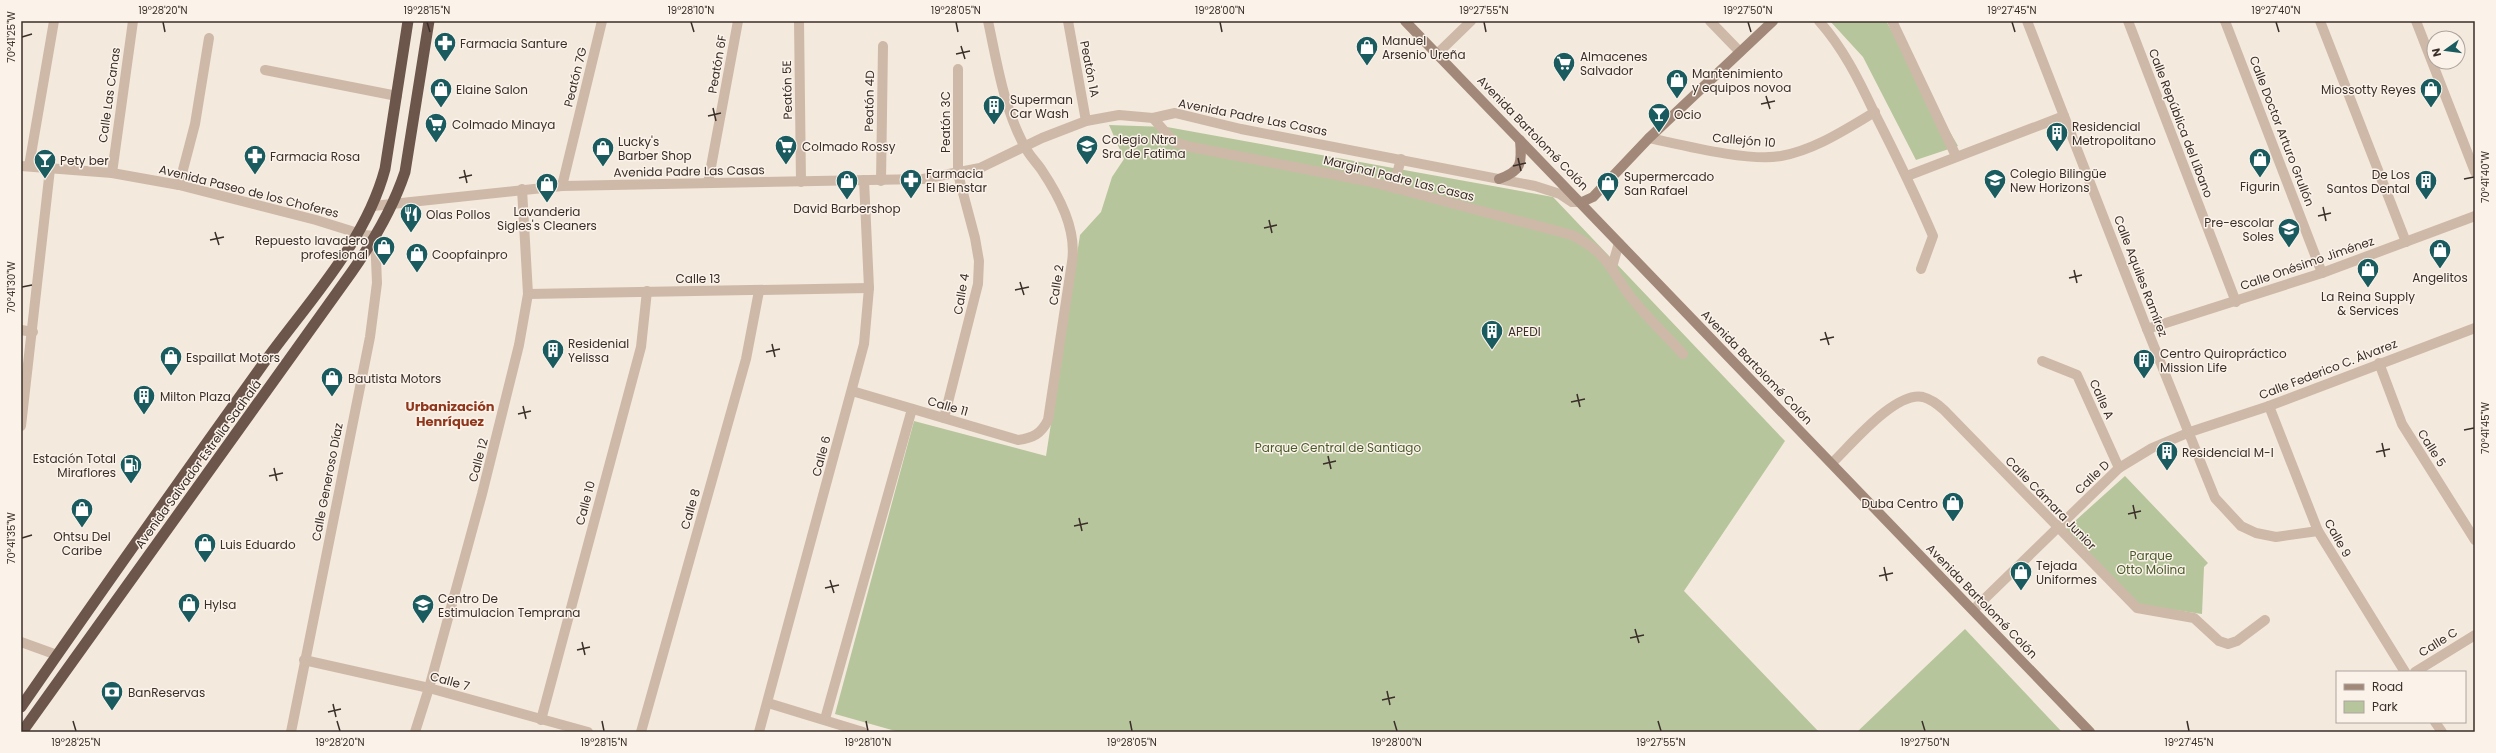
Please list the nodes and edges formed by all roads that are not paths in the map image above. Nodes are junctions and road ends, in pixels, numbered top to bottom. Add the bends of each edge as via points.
1 (54, 21) edge
2 (133, 21) edge
3 (408, 21) edge
4 (429, 21) edge
5 (602, 21) edge
6 (738, 21) edge
7 (799, 21) edge
8 (988, 21) edge
9 (1068, 21) edge
10 (1405, 21) edge
11 (1471, 21) edge
12 (1710, 21) edge
13 (1773, 21) edge
14 (1819, 21) edge
15 (1892, 21) edge
16 (2027, 21) edge
17 (2128, 21) edge
18 (2225, 21) edge
19 (2320, 21) edge
20 (2416, 21) edge
21 (209, 38) dead end
22 (882, 46) dead end
23 (1740, 52) junction
24 (1437, 54) junction
25 (958, 69) dead end
26 (265, 70) dead end
27 (397, 96) junction
28 (1874, 112) junction
29 (2064, 116) junction
30 (1153, 118) junction
31 (1086, 121) junction
32 (1649, 138) junction
33 (1520, 140) junction
34 (1025, 147) junction
35 (1956, 156) junction
36 (1401, 159) junction
37 (25, 166) edge
38 (50, 169) junction
39 (2475, 172) edge
40 (112, 173) junction
41 (958, 174) junction
42 (1907, 176) junction
43 (1499, 179) junction
44 (864, 180) junction
45 (881, 180) junction
46 (801, 182) junction
47 (708, 184) junction
48 (180, 185) junction
49 (562, 186) junction
50 (1394, 188) junction
51 (522, 189) junction
52 (1582, 202) junction
53 (392, 203) junction
54 (373, 206) junction
55 (2475, 216) edge
56 (357, 233) junction
57 (375, 236) junction
58 (2406, 242) junction
59 (1619, 243) junction
60 (1612, 267) junction
61 (1921, 269) dead end
62 (2322, 273) junction
63 (869, 288) junction
64 (647, 291) junction
65 (759, 291) junction
66 (528, 294) junction
67 (2236, 302) junction
68 (2475, 328) edge
69 (2147, 329) junction
70 (21, 330) edge
71 (33, 332) junction
72 (1683, 354) dead end
73 (2042, 361) dead end
74 (2379, 363) junction
75 (852, 390) junction
76 (2269, 406) junction
77 (912, 409) junction
78 (944, 418) junction
79 (21, 426) edge
80 (2190, 432) junction
81 (1037, 435) joint
82 (1832, 463) junction
83 (2119, 468) junction
84 (2058, 528) junction
85 (2318, 531) junction
86 (2475, 540) edge
87 (1973, 610) junction
88 (2265, 620) dead end
89 (2475, 635) edge
90 (21, 642) edge
91 (57, 655) junction
92 (304, 660) junction
93 (2404, 671) edge
94 (2417, 671) edge
95 (429, 688) junction
96 (768, 703) junction
97 (21, 707) edge
98 (825, 719) junction
99 (541, 720) junction
100 (2437, 723) edge
101 (22, 732) edge
102 (28, 732) edge
103 (291, 732) edge
104 (415, 732) edge
105 (588, 732) edge
106 (640, 732) edge
107 (759, 732) edge
108 (861, 732) edge
109 (2090, 732) edge
110 (2442, 732) edge

1 - 37 street
2 - 40 street, Calle Las Canas
3 - 27 highway, Avenida Salvador Estrella Sadhalá
4 - 53 highway, Avenida Salvador Estrella Sadhalá via 405,172
5 - 49 street, Peatón 7G
6 - 47 street, Peatón 6F
7 - 46 street, Peatón 5E
8 - 34 street, Calle 2 via 1003,89
9 - 31 street, Peatón 1A
10 - 24 main road, Avenida Bartolomé Colón
11 - 24 street
12 - 23 street
13 - 23 main road
14 - 28 street via 1855,71
15 - 35 street
16 - 29 street, Calle Aquiles Ramírez
17 - 67 street, Calle República del Líbano
18 - 62 street, Calle Doctor Arturo Grullón
19 - 58 street
20 - 39 street
21 - 48 street via 195,124
22 - 45 street, Peatón 4D
23 - 32 main road
24 - 33 main road, Avenida Bartolomé Colón
25 - 41 street, Peatón 3C
26 - 27 street
27 - 54 highway, Avenida Salvador Estrella Sadhalá via 385,169
28 - 32 street, Callejón 10 via 1832,136 1781,156 1742,156
28 - 42 street
29 - 35 street
29 - 69 street, Calle Aquiles Ramírez
30 - 31 street, Avenida Padre Las Casas via 1119,115
30 - 36 street, Avenida Padre Las Casas via 1175,114
30 - 50 street, Marginal Padre Las Casas via 1174,142
31 - 34 street, Avenida Padre Las Casas
32 - 52 main road via 1593,197
33 - 43 main road via 1520,163 1516,172
33 - 52 main road, Avenida Bartolomé Colón
34 - 41 street, Avenida Padre Las Casas via 980,168
34 - 81 street, Calle 2 via 1042,171 1070,225 1074,248 1048,420 1044,429
35 - 42 street
36 - 43 street, Avenida Padre Las Casas
36 - 50 street
37 - 38 street, Avenida Paseo de los Choferes
38 - 40 street, Avenida Paseo de los Choferes
38 - 71 street
40 - 48 street, Avenida Paseo de los Choferes
41 - 45 street, Avenida Padre Las Casas via 924,179
41 - 78 street, Calle 4 via 975,238 979,261 978,284
42 - 61 street via 1933,236
43 - 52 street, Avenida Padre Las Casas via 1548,189 1572,202
44 - 45 street, Avenida Padre Las Casas
44 - 46 street, Avenida Padre Las Casas
44 - 63 street, Calle 6
46 - 47 street, Avenida Padre Las Casas
47 - 49 street, Avenida Padre Las Casas
48 - 56 street, Avenida Paseo de los Choferes
49 - 51 street, Avenida Padre Las Casas
50 - 60 street, Marginal Padre Las Casas via 1572,235 1591,244
51 - 53 street, Avenida Padre Las Casas
51 - 66 street, Calle 12
52 - 59 main road, Avenida Bartolomé Colón
53 - 54 street, Avenida Padre Las Casas
53 - 57 highway, Avenida Salvador Estrella Sadhalá
54 - 56 highway, Avenida Salvador Estrella Sadhalá
55 - 58 street, Calle Onésimo Jiménez
56 - 57 street, Avenida Paseo de los Choferes
56 - 91 highway, Avenida Salvador Estrella Sadhalá
57 - 92 street, Calle Generoso Díaz via 377,283 370,337
57 - 101 highway, Avenida Salvador Estrella Sadhalá via 355,268
58 - 62 street, Calle Onésimo Jiménez
59 - 60 street
59 - 82 main road, Avenida Bartolomé Colón
60 - 72 street, Marginal Padre Las Casas via 1625,289
62 - 67 street, Calle Onésimo Jiménez
63 - 65 street, Calle 13
63 - 75 street, Calle 6 via 864,344
64 - 65 street, Calle 13
64 - 66 street, Calle 13
64 - 99 street, Calle 10 via 641,347
65 - 106 street, Calle 8 via 746,359
66 - 95 street, Calle 12 via 508,394
67 - 69 street, Calle Onésimo Jiménez
68 - 74 street, Calle Federico C. Álvarez
69 - 80 street, Calle Aquiles Ramírez
70 - 71 street
71 - 79 street
73 - 83 street, Calle A via 2077,375
74 - 76 street, Calle Federico C. Álvarez
74 - 86 street, Calle 5 via 2402,424
75 - 77 street, Calle 11
75 - 96 street, Calle 6
76 - 80 street, Calle Federico C. Álvarez
76 - 85 street, Calle 9
77 - 78 street, Calle 11
77 - 98 street
78 - 81 street, Calle 11 via 1018,440
80 - 83 street, Calle D via 2152,448
80 - 85 street, Calle Aquiles Ramírez via 2216,498 2241,526 2256,533 2276,537
82 - 84 street, Calle Cámara Junior via 1892,406 1905,399 1922,397 1933,401 1944,410
82 - 87 main road, Avenida Bartolomé Colón
83 - 84 street, Calle D
84 - 87 street, Calle D
84 - 88 street, Calle Cámara Junior via 2137,608 2194,618 2219,641 2228,644 2237,641
85 - 93 street, Calle 9
87 - 109 main road, Avenida Bartolomé Colón
89 - 94 street, Calle C
90 - 91 street
91 - 97 highway, Avenida Salvador Estrella Sadhalá
92 - 95 street, Calle 7
92 - 103 street, Calle Generoso Díaz
95 - 99 street, Calle 7
95 - 104 street, Calle 12
96 - 98 street
96 - 107 street, Calle 6
98 - 108 street
99 - 105 street, Calle 7
100 - 110 street
101 - 102 street

